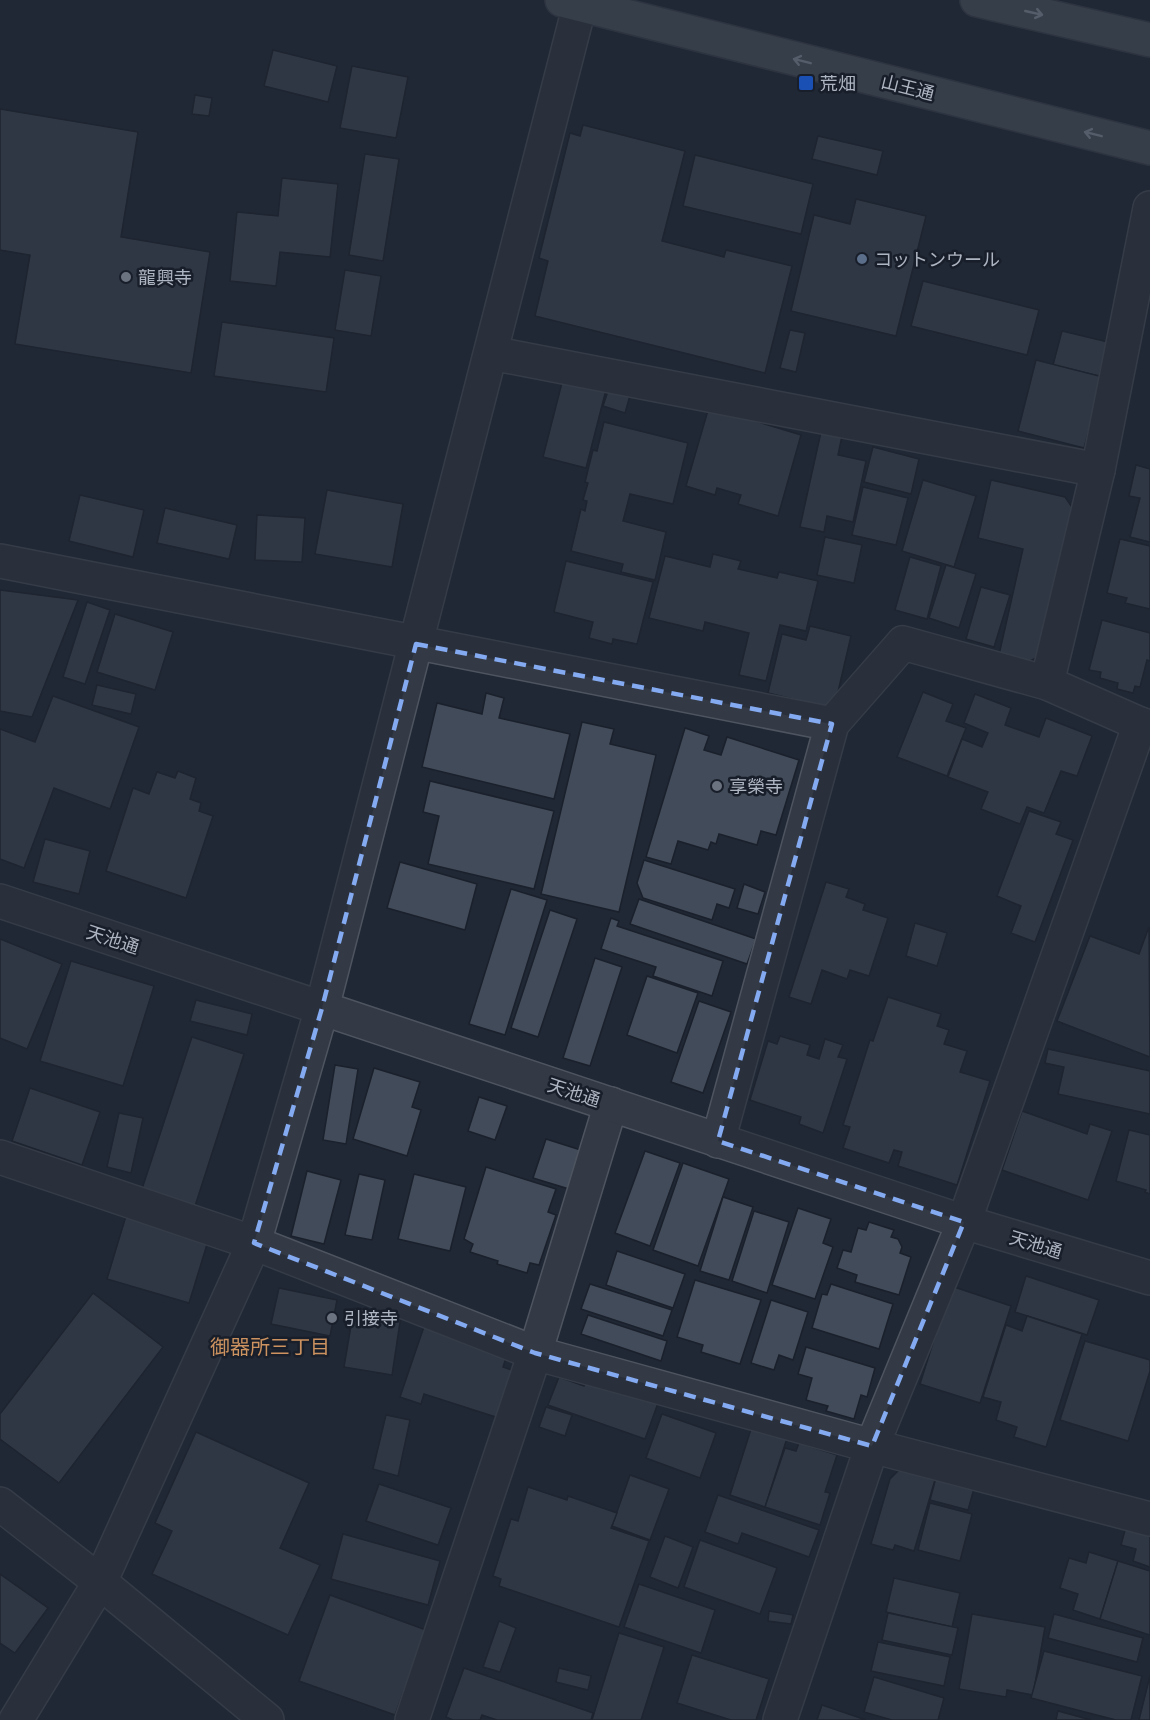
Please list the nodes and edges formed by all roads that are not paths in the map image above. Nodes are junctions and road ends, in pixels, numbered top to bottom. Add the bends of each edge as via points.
1 (977, 0) edge
2 (573, 1) edge
3 (1150, 40) edge
4 (1150, 148) edge
5 (1150, 208) edge
6 (491, 353) junction
7 (1098, 470) junction
8 (0, 561) edge
9 (416, 644) junction
10 (1047, 683) junction
11 (832, 724) junction
12 (1145, 725) edge
13 (0, 902) edge
14 (322, 1008) junction
15 (611, 1104) junction
16 (718, 1141) junction
17 (0, 1157) edge
18 (964, 1222) junction
19 (254, 1243) junction
20 (1150, 1278) edge
21 (535, 1353) junction
22 (872, 1446) junction
23 (0, 1504) edge
24 (1150, 1519) edge
25 (100, 1582) junction
26 (16, 1720) edge
27 (267, 1720) edge
28 (412, 1720) edge
29 (780, 1720) edge

1 -> 3 main road
4 -> 2 main road, 山王通
2 - 6 street
5 - 7 street
6 - 7 street
6 - 9 street
7 - 10 street
8 - 9 street
9 - 11 street
9 - 14 street
10 - 11 street via 903,643
10 - 12 street
11 - 16 street
12 - 18 street
13 - 14 street, 天池通
14 - 15 street, 天池通
14 - 19 street
15 - 16 street, 天池通
15 - 21 street
16 - 18 street, 天池通
17 - 19 street
18 - 20 street, 天池通
18 - 22 street
19 - 21 street
19 - 25 street
21 - 22 street
21 - 28 street
22 - 24 street
22 - 29 street
23 - 25 street
25 - 26 street
25 - 27 street

